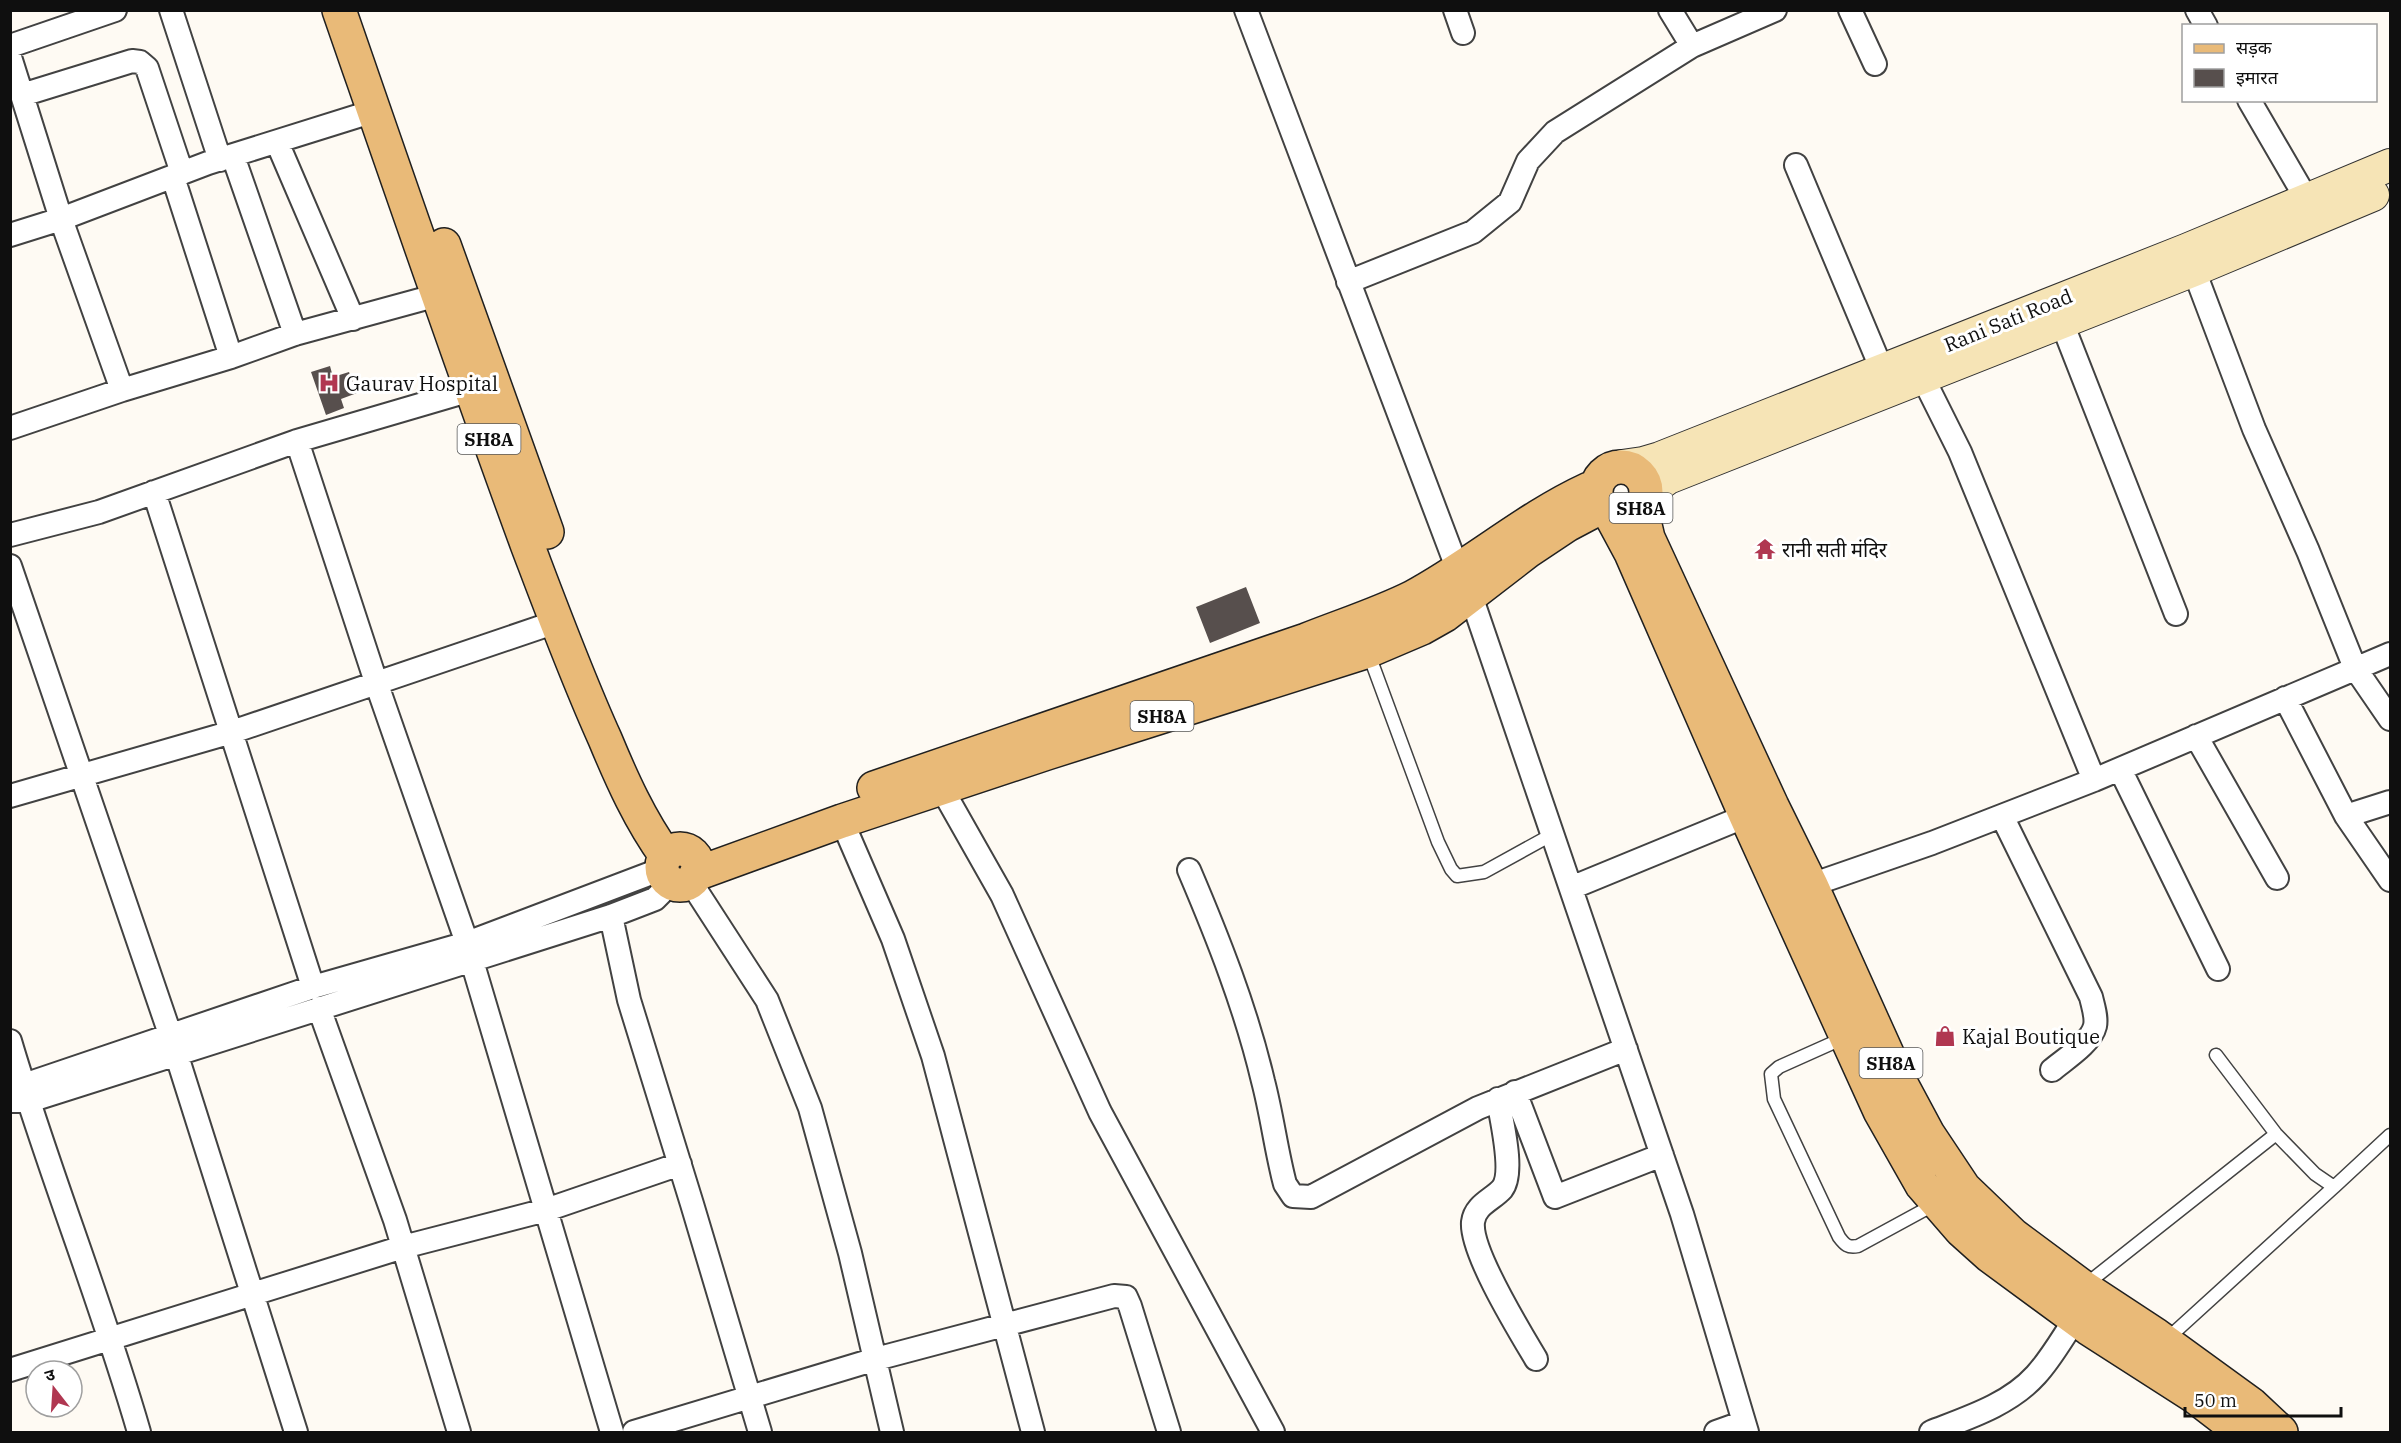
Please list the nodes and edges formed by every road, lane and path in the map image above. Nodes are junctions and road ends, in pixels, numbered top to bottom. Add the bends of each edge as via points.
1 (115, 10) edge
2 (171, 10) edge
3 (339, 10) edge
4 (363, 10) edge
5 (1246, 10) edge
6 (1455, 10) edge
7 (1670, 10) edge
8 (1775, 10) edge
9 (1850, 10) edge
10 (2197, 10) edge
11 (2205, 24) edge
12 (1464, 33) dead end
13 (10, 46) edge
14 (1692, 46) junction
15 (10, 57) edge
16 (1875, 64) dead end
17 (22, 95) junction
18 (2250, 102) edge
19 (374, 111) junction
20 (277, 142) junction
21 (226, 158) junction
22 (1796, 165) dead end
23 (2391, 165) edge
24 (178, 175) junction
25 (2391, 188) edge
26 (2306, 198) junction
27 (61, 219) junction
28 (10, 235) edge
29 (2190, 260) junction
30 (1348, 282) junction
31 (438, 295) junction
32 (352, 319) junction
33 (2062, 323) junction
34 (296, 334) junction
35 (231, 357) junction
36 (1882, 370) junction
37 (1923, 378) junction
38 (122, 390) junction
39 (471, 390) junction
40 (10, 429) edge
41 (297, 441) junction
42 (1622, 466) junction
43 (154, 492) junction
44 (1602, 502) junction
45 (1644, 503) junction
46 (10, 535) edge
47 (10, 566) edge
48 (1465, 583) junction
49 (2176, 614) dead end
50 (556, 622) junction
51 (1368, 651) junction
52 (2391, 654) edge
53 (2355, 668) junction
54 (376, 682) junction
55 (2285, 698) junction
56 (2391, 719) edge
57 (232, 732) junction
58 (2196, 736) junction
59 (2120, 769) junction
60 (81, 774) junction
61 (2094, 780) junction
62 (942, 789) junction
63 (10, 796) edge
64 (2391, 802) edge
65 (1746, 816) junction
66 (2002, 816) junction
67 (2346, 816) junction
68 (842, 822) junction
69 (1553, 834) junction
70 (680, 867) junction
71 (1189, 870) dead end
72 (2277, 878) dead end
73 (2391, 880) edge
74 (1811, 885) junction
75 (1571, 888) junction
76 (611, 916) junction
77 (469, 952) junction
78 (2218, 969) dead end
79 (316, 998) junction
80 (1860, 1031) junction
81 (10, 1041) edge
82 (173, 1043) junction
83 (1626, 1049) junction
84 (2216, 1055) dead end
85 (2052, 1070) dead end
86 (18, 1095) edge
87 (1507, 1095) junction
88 (2276, 1134) junction
89 (2391, 1135) edge
90 (1662, 1155) junction
91 (680, 1164) junction
92 (2334, 1187) junction
93 (1950, 1196) junction
94 (546, 1210) junction
95 (403, 1247) junction
96 (252, 1294) junction
97 (2074, 1302) junction
98 (1005, 1326) junction
99 (111, 1338) junction
100 (2165, 1341) junction
101 (876, 1359) junction
102 (1536, 1359) dead end
103 (10, 1370) edge
104 (750, 1399) junction
105 (1745, 1427) edge
106 (139, 1432) edge
107 (296, 1432) edge
108 (459, 1432) edge
109 (612, 1432) edge
110 (634, 1432) edge
111 (760, 1432) edge
112 (892, 1432) edge
113 (1033, 1432) edge
114 (1169, 1432) edge
115 (1274, 1432) edge
116 (1716, 1432) edge
117 (1931, 1432) edge
118 (2241, 1432) edge
119 (2281, 1432) edge

1 - 13 street
2 - 21 street
3 - 19 main road, SH8A
4 - 70 main road, SH8A via 605,692
5 - 30 street
6 - 12 street
7 - 14 street
8 - 14 street
9 - 16 street
10 - 11 street
14 - 30 street via 1555,132 1528,161 1510,202 1473,232
15 - 17 street
17 - 24 street via 132,61 140,62 147,68
17 - 27 street
18 - 26 street
19 - 20 street
19 - 31 main road, SH8A
20 - 21 street
20 - 32 street
21 - 24 street
21 - 34 street
22 - 36 street
23 - 26 street, Rani Sati Road
24 - 27 street
24 - 35 street
25 - 29 street
26 - 29 street, Rani Sati Road
27 - 28 street
27 - 38 street
29 - 33 street
29 - 36 street, Rani Sati Road
29 - 53 street via 2254,429
30 - 48 street
31 - 32 street
31 - 39 main road, SH8A
32 - 34 street
33 - 37 street
33 - 49 street
34 - 35 street
35 - 38 street
36 - 42 street, Rani Sati Road via 1660,458
37 - 45 street via 1668,478
37 - 61 street via 1960,453
38 - 40 street
39 - 41 street
39 - 50 main road, SH8A
41 - 43 street
41 - 54 street
42 - 44 main road, SH8A via 1602,475
42 - 45 main road, SH8A via 1642,476 1646,486
43 - 46 street via 99,512
43 - 57 street
44 - 45 main road, SH8A via 1621,517 1632,515
44 - 48 main road, SH8A via 1543,512
44 - 65 main road, SH8A via 1631,553
45 - 74 main road, SH8A via 1644,525 1652,548
47 - 60 street
48 - 51 main road, SH8A via 1422,628
48 - 69 street
48 - 70 main road, SH8A via 1411,598 1306,640 807,810
50 - 54 street
50 - 70 main road, SH8A via 628,792 646,826
51 - 62 main road, SH8A
51 - 69 lane via 1438,842 1457,876 1484,872
52 - 53 street
53 - 55 street
53 - 56 street
54 - 57 street
54 - 77 street
55 - 58 street
55 - 67 street
57 - 60 street
57 - 79 street
58 - 59 street
58 - 72 street
59 - 61 street
59 - 78 street
60 - 63 street
60 - 82 street
61 - 66 street
62 - 68 main road, SH8A
62 - 115 street via 1002,895 1100,1112
64 - 67 street
65 - 75 street
65 - 80 main road, SH8A
66 - 74 street
66 - 85 street via 2091,997 2095,1013 2095,1026 2087,1040
67 - 73 street
68 - 70 main road, SH8A
68 - 98 street via 893,939 933,1056
69 - 75 street
70 - 76 street via 655,898
70 - 77 street
70 - 101 street via 767,1000 810,1108
71 - 87 street via 1248,1030 1285,1184 1293,1196 1311,1197
74 - 80 main road, SH8A
75 - 83 street
76 - 77 street
76 - 91 street via 629,1000
77 - 79 street
77 - 94 street
79 - 82 street
79 - 95 street
80 - 93 main road, SH8A via 1898,1078 1928,1134
80 - 93 lane via 1779,1067 1771,1074 1770,1082 1774,1099 1839,1237 1850,1247 1858,1246
81 - 86 street
82 - 86 street
82 - 96 street
83 - 87 street
83 - 90 street
84 - 88 lane
86 - 99 street
87 - 90 street via 1555,1197
87 - 102 street via 1507,1178 1503,1188 1479,1208 1473,1225 1499,1295
88 - 92 lane via 2315,1174
88 - 97 lane
89 - 92 lane
90 - 105 street
91 - 94 street
91 - 104 street
92 - 100 lane
93 - 97 main road, SH8A via 2013,1235
94 - 95 street
94 - 109 street
95 - 96 street
95 - 108 street
96 - 99 street
96 - 107 street
97 - 100 main road, SH8A
97 - 117 street via 2036,1376 1982,1413
97 - 118 main road, SH8A
98 - 101 street
98 - 113 street
98 - 114 street via 1114,1296 1126,1298
99 - 103 street
99 - 106 street
100 - 119 main road, SH8A via 2251,1404
101 - 104 street
101 - 112 street
104 - 110 street
104 - 111 street
105 - 116 street

